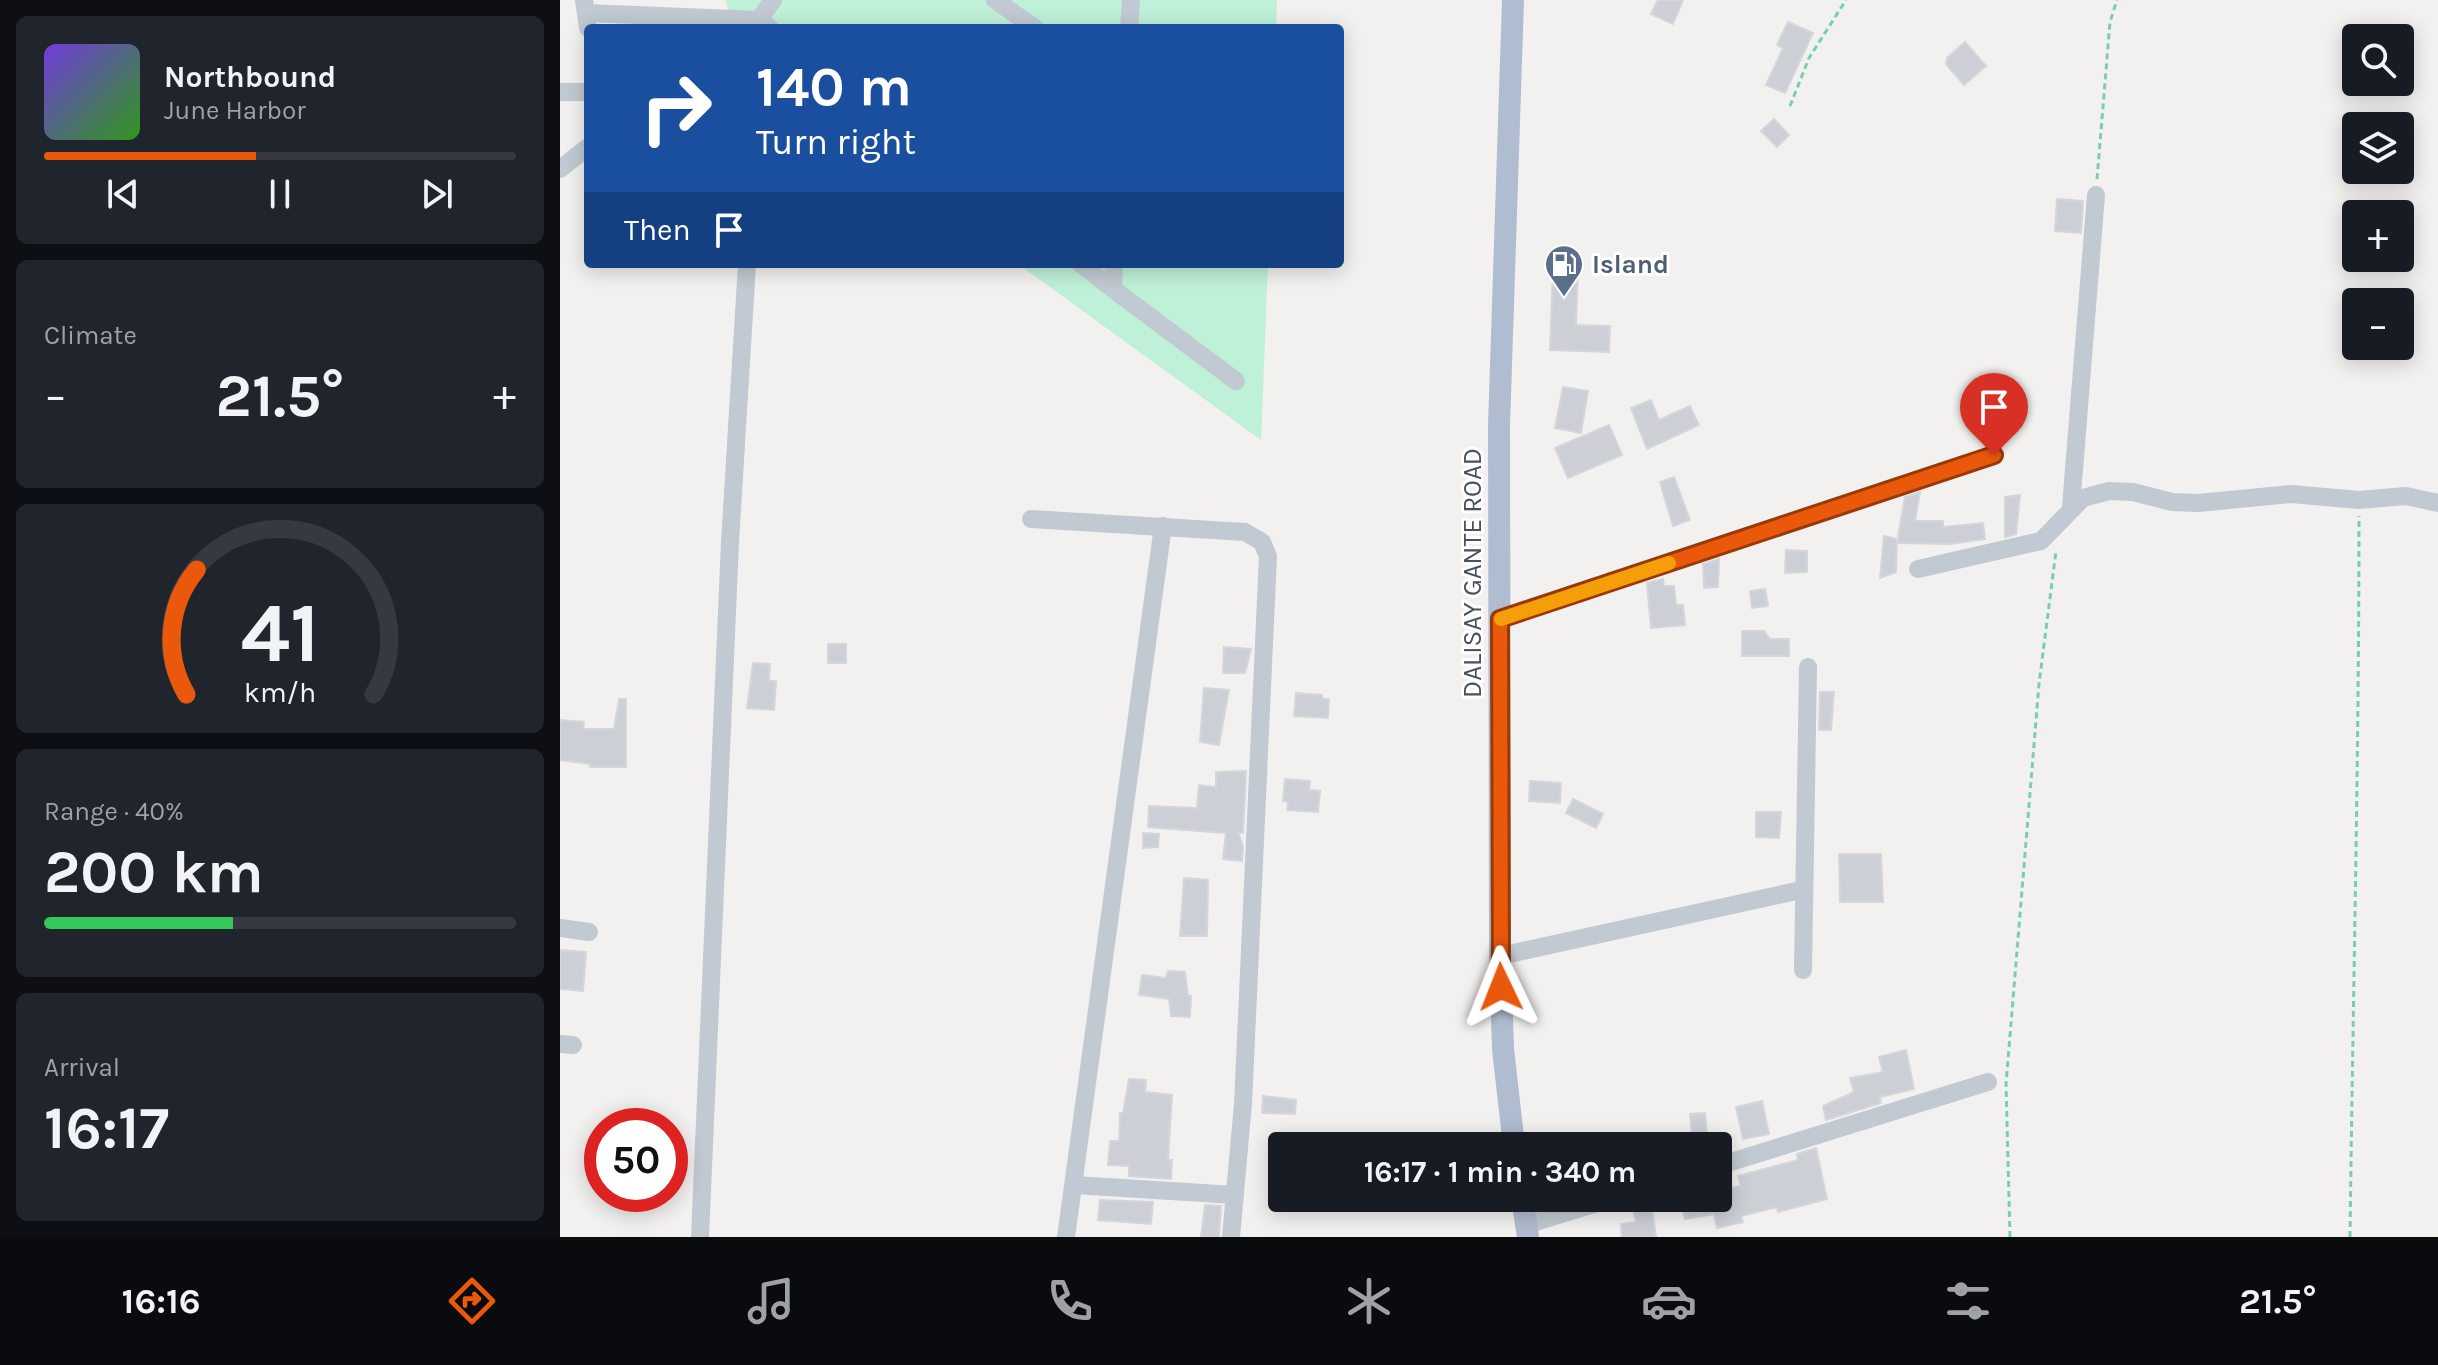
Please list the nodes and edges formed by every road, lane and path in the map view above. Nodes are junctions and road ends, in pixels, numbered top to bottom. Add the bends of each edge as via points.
1 (773, 0) edge
2 (995, 0) edge
3 (1131, 0) edge
4 (1513, 0) edge
5 (1846, 0) edge
6 (2117, 0) edge
7 (699, 8) edge
8 (586, 14) edge
9 (757, 24) edge
10 (761, 24) edge
11 (1029, 24) edge
12 (1129, 24) edge
13 (560, 92) edge
14 (584, 92) edge
15 (1790, 106) dead end
16 (584, 150) edge
17 (560, 169) edge
18 (2096, 195) joint
19 (747, 268) edge
20 (1086, 268) edge
21 (1114, 268) edge
22 (1113, 289) junction
23 (1236, 381) dead end
24 (1994, 455) dead end
25 (2359, 500) junction
26 (2438, 503) edge
27 (2071, 507) junction
28 (1031, 519) dead end
29 (1163, 526) junction
30 (2058, 527) junction
31 (1918, 569) dead end
32 (1500, 619) junction
33 (1808, 667) dead end
34 (1801, 890) junction
35 (560, 928) edge
36 (589, 932) dead end
37 (1500, 956) junction
38 (1803, 970) dead end
39 (1988, 1082) dead end
40 (1512, 1132) edge
41 (1732, 1162) edge
42 (1074, 1185) junction
43 (1235, 1195) junction
44 (1577, 1212) edge
45 (1527, 1231) edge
46 (700, 1237) edge
47 (1066, 1237) edge
48 (1231, 1237) edge
49 (2010, 1237) edge
50 (2350, 1237) edge

1 - 10 street
2 - 11 street
3 - 12 street
4 - 32 main road, DALISAY GANTE ROAD via 1499,426
5 - 15 path via 1809,58
6 - 18 path via 2110,22
7 - 8 street
7 - 9 street
13 - 14 street
16 - 17 street
18 - 27 street
19 - 46 street
20 - 22 street
21 - 22 street
22 - 23 street
24 - 32 street
25 - 26 street via 2406,496
25 - 27 street via 2291,494 2185,503 2109,491
25 - 50 path
27 - 30 street
28 - 29 street
29 - 42 street
29 - 43 street via 1245,532 1262,542 1268,556
30 - 31 street via 2019,549
30 - 49 path via 2039,684 2006,1084
32 - 37 main road, DALISAY GANTE ROAD
33 - 34 street
34 - 37 street
34 - 38 street
35 - 36 street
37 - 40 main road, DALISAY GANTE ROAD
39 - 41 street
42 - 43 street
42 - 47 street
43 - 48 street
44 - 45 street

